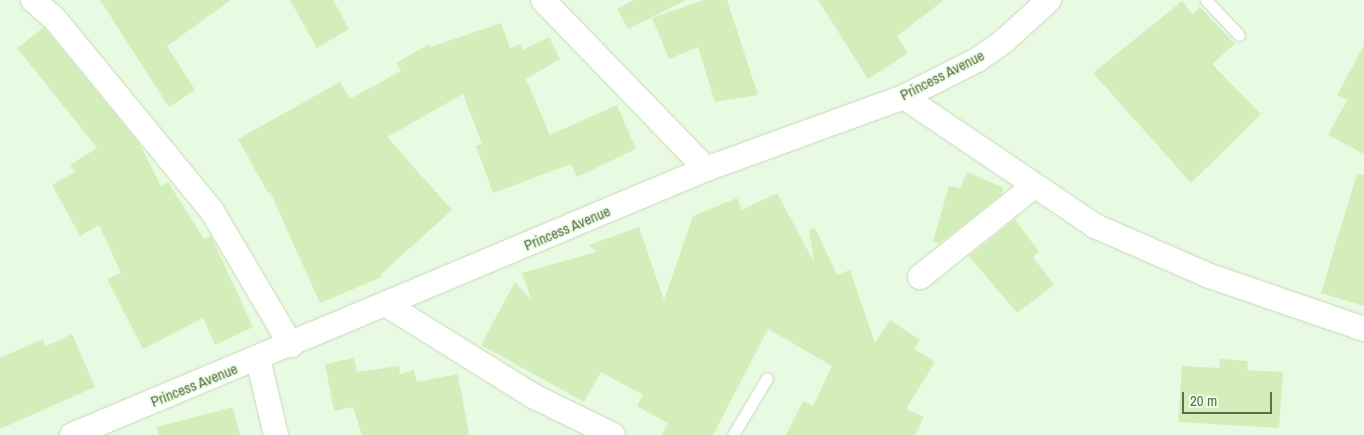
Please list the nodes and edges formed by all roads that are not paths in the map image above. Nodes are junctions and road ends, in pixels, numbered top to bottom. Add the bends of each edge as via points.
1 (33, 0) edge
2 (543, 0) edge
3 (1049, 0) edge
4 (1206, 0) edge
5 (1238, 35) dead end
6 (904, 97) junction
7 (706, 169) junction
8 (1034, 186) junction
9 (920, 277) dead end
10 (387, 305) junction
11 (1364, 329) edge
12 (291, 345) junction
13 (258, 359) junction
14 (766, 378) dead end
15 (72, 435) edge
16 (276, 435) edge
17 (613, 435) edge
18 (734, 435) edge

1 - 12 street via 54,18 212,211
2 - 7 street
3 - 6 street, Princess Avenue via 1004,41 977,60
4 - 5 lane
6 - 7 street, Princess Avenue
6 - 8 street
7 - 10 street, Princess Avenue
8 - 9 street
8 - 11 street via 1094,226 1112,234 1207,274
10 - 12 street, Princess Avenue
10 - 17 street via 533,396
12 - 13 street, Princess Avenue
13 - 15 street, Princess Avenue
13 - 16 street
14 - 18 lane

